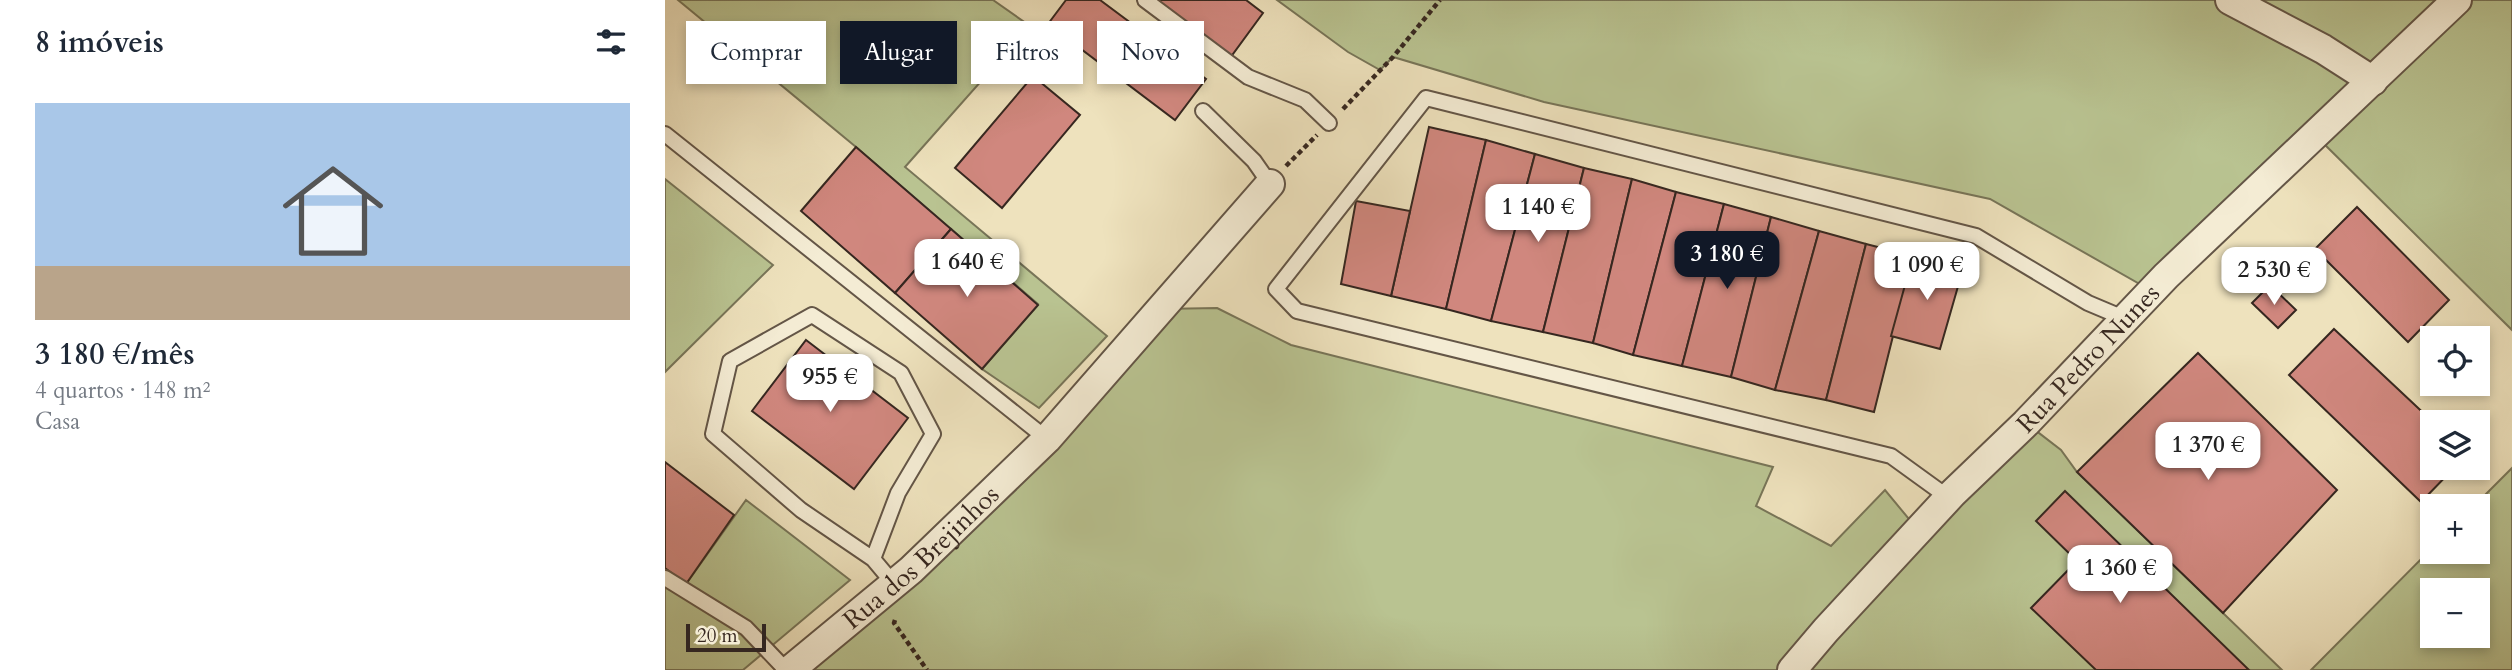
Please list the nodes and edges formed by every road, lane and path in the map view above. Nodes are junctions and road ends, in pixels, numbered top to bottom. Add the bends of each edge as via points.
1 (1145, 0) edge
2 (1440, 0) edge
3 (2230, 0) edge
4 (2457, 0) edge
5 (2372, 81) junction
6 (1203, 111) dead end
7 (1329, 122) junction
8 (665, 134) edge
9 (1270, 184) junction
10 (2126, 318) junction
11 (1047, 439) junction
12 (1949, 498) junction
13 (873, 559) junction
14 (665, 578) edge
15 (894, 584) junction
16 (788, 670) edge
17 (927, 670) edge
18 (1792, 670) edge

1 - 7 lane via 1248,77 1305,100
2 - 7 path via 1393,57
3 - 5 street via 2323,49
4 - 5 street, Rua Pedro Nunes
5 - 10 street, Rua Pedro Nunes
6 - 9 lane via 1254,161
7 - 9 path
8 - 11 lane
9 - 11 street, Rua dos Brejinhos
10 - 12 street, Rua Pedro Nunes
10 - 12 lane via 2088,303 1976,236 1426,98 1276,289 1297,311 1891,456
11 - 15 street, Rua dos Brejinhos
12 - 18 street, Rua Pedro Nunes
13 - 13 lane via 898,493 933,434 901,373 812,314 730,361 713,434 801,510
13 - 15 lane
14 - 16 lane via 746,628
15 - 16 street, Rua dos Brejinhos
15 - 17 path via 894,623

